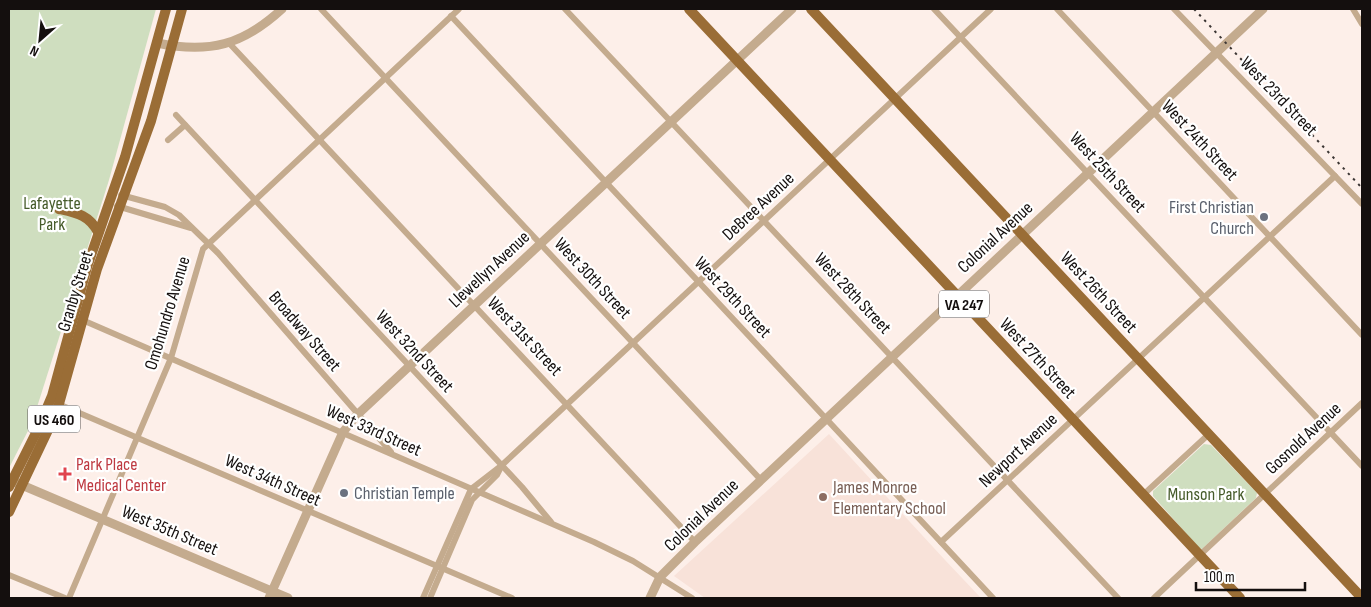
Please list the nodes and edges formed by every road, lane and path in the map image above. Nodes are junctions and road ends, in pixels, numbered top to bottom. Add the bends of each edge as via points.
1 (166, 9) edge
2 (182, 9) edge
3 (282, 9) edge
4 (321, 9) edge
5 (459, 9) edge
6 (566, 9) edge
7 (689, 9) edge
8 (792, 9) edge
9 (811, 9) edge
10 (934, 9) edge
11 (991, 9) edge
12 (1057, 9) edge
13 (1174, 9) edge
14 (1263, 9) edge
15 (1353, 9) edge
16 (451, 16) junction
17 (1362, 24) edge
18 (961, 37) junction
19 (157, 43) junction
20 (229, 43) junction
21 (173, 46) junction
22 (1216, 54) junction
23 (737, 60) junction
24 (386, 78) junction
25 (895, 98) junction
26 (1153, 112) junction
27 (176, 115) dead end
28 (671, 121) junction
29 (185, 126) junction
30 (320, 139) junction
31 (168, 140) dead end
32 (829, 159) junction
33 (1088, 173) junction
34 (1335, 176) junction
35 (606, 182) junction
36 (112, 193) junction
37 (125, 196) junction
38 (254, 200) junction
39 (108, 204) junction
40 (1362, 204) edge
41 (120, 207) junction
42 (59, 209) dead end
43 (764, 221) junction
44 (192, 229) junction
45 (98, 232) junction
46 (1022, 234) junction
47 (1270, 236) junction
48 (208, 243) junction
49 (540, 244) junction
50 (699, 282) junction
51 (957, 295) junction
52 (1204, 297) junction
53 (475, 304) junction
54 (78, 318) junction
55 (1362, 335) edge
56 (633, 343) junction
57 (892, 357) junction
58 (171, 358) junction
59 (1139, 358) junction
60 (409, 366) junction
61 (55, 403) junction
62 (1362, 403) edge
63 (568, 404) junction
64 (357, 415) junction
65 (826, 419) junction
66 (1073, 420) junction
67 (343, 432) junction
68 (1331, 432) junction
69 (1209, 434) junction
70 (137, 438) junction
71 (393, 455) junction
72 (502, 466) junction
73 (1362, 466) edge
74 (761, 480) junction
75 (1008, 480) junction
76 (10, 484) edge
77 (22, 486) junction
78 (475, 491) junction
79 (1265, 494) junction
80 (1143, 495) junction
81 (307, 511) junction
82 (9, 512) edge
83 (102, 519) junction
84 (553, 524) junction
85 (695, 542) junction
86 (941, 542) junction
87 (1200, 555) junction
88 (439, 567) junction
89 (9, 575) edge
90 (660, 577) junction
91 (271, 595) edge
92 (67, 598) edge
93 (288, 598) edge
94 (423, 598) edge
95 (430, 598) edge
96 (512, 598) edge
97 (650, 598) edge
98 (692, 598) edge
99 (994, 598) edge
100 (1118, 598) edge
101 (1154, 598) edge
102 (1240, 598) edge
103 (1362, 598) edge

1 - 19 main road, US 460
2 - 21 main road, US 460
3 - 20 street via 254,32
4 - 24 street, West 30th Street
5 - 16 street, Omohundro Avenue
6 - 28 street, West 28th Street
7 - 23 main road, West 27th Street / VA 247
8 - 23 street, Llewellyn Avenue
9 - 25 main road, West 26th Street
10 - 18 street, West 25th Street
11 - 18 street, DeBree Avenue
12 - 26 street, West 24th Street
13 - 22 street, West 23rd Street
14 - 22 street, Colonial Avenue
15 - 17 street
16 - 24 street, Omohundro Avenue
16 - 35 street, West 29th Street
18 - 25 street, DeBree Avenue
18 - 33 street, West 25th Street
19 - 21 street
19 - 36 main road, Granby Street / US 460
20 - 21 street via 198,48
20 - 30 street, West 31st Street
21 - 37 main road, Granby Street / US 460
22 - 26 street, Colonial Avenue
22 - 34 street, West 23rd Street
23 - 28 street, Llewellyn Avenue
23 - 32 main road, West 27th Street / VA 247
24 - 30 street, Omohundro Avenue
24 - 49 street, West 30th Street
25 - 32 street, DeBree Avenue
25 - 46 main road, West 26th Street
26 - 33 street, Colonial Avenue
26 - 47 street, West 24th Street
27 - 29 street, West 32nd Street
28 - 35 street, Llewellyn Avenue
28 - 43 street, West 28th Street
29 - 31 street
29 - 38 street, West 32nd Street
30 - 38 street, Omohundro Avenue
30 - 53 street, West 31st Street
32 - 43 street, DeBree Avenue
32 - 51 main road, West 27th Street / VA 247
33 - 46 street, Colonial Avenue
33 - 52 street, West 25th Street
34 - 40 street, West 23rd Street
34 - 47 street, Newport Avenue
35 - 49 street, Llewellyn Avenue
35 - 50 street, West 29th Street
36 - 37 street, Broadway Street
36 - 39 main road, Granby Street / US 460
37 - 41 main road, Granby Street / US 460
37 - 44 street, Broadway Street via 172,211
38 - 48 street, Omohundro Avenue
38 - 60 street, West 32nd Street
39 - 41 street, Broadway Street
39 - 45 main road, Granby Street / US 460
41 - 44 street, Broadway Street
41 - 54 main road, Granby Street / US 460
42 - 45 main road via 83,214
43 - 50 street, DeBree Avenue
43 - 57 street, West 28th Street
44 - 48 street, Broadway Street
45 - 54 main road, Granby Street / US 460
46 - 51 street, Colonial Avenue
46 - 59 main road, West 26th Street
47 - 52 street, Newport Avenue
47 - 55 street, West 24th Street
48 - 58 street, Omohundro Avenue via 199,258
48 - 64 street, Broadway Street
49 - 53 street, Llewellyn Avenue
49 - 56 street, West 30th Street
50 - 56 street, DeBree Avenue
50 - 65 street, West 29th Street
51 - 57 street, Colonial Avenue
51 - 66 main road, West 27th Street / VA 247
52 - 59 street, Newport Avenue
52 - 68 street, West 25th Street
53 - 60 street, Llewellyn Avenue
53 - 63 street, West 31st Street
54 - 58 street, West 33rd Street
54 - 61 main road, Granby Street / US 460
56 - 63 street, DeBree Avenue
56 - 74 street, West 30th Street
57 - 65 street, Colonial Avenue
57 - 75 street, West 28th Street
58 - 67 street, West 33rd Street
58 - 70 street, Omohundro Avenue
59 - 66 street, Newport Avenue
59 - 69 main road, West 26th Street
60 - 64 street, Llewellyn Avenue
60 - 72 street, West 32nd Street
61 - 70 street, West 34th Street
61 - 76 main road, Granby Street / US 460
61 - 77 main road, Granby Street / US 460 via 50,430
62 - 68 street, Gosnold Avenue
63 - 72 street, DeBree Avenue
63 - 85 street, West 31st Street
64 - 67 street, Llewellyn Avenue
64 - 71 street, Broadway Street
65 - 74 street, Colonial Avenue
65 - 86 street, West 29th Street
66 - 75 street, Newport Avenue
66 - 80 main road, West 27th Street / VA 247
67 - 71 street, West 33rd Street
67 - 81 street, Llewellyn Avenue
68 - 73 street, West 25th Street
68 - 79 street, Gosnold Avenue
69 - 79 main road, West 26th Street
69 - 80 street
70 - 81 street, West 34th Street
70 - 83 street, Omohundro Avenue
71 - 78 street, West 33rd Street
72 - 78 street, DeBree Avenue via 497,475
72 - 84 street, West 32nd Street
74 - 85 street, Colonial Avenue
75 - 86 street, Newport Avenue
75 - 100 street, West 28th Street
76 - 77 street, West 35th Street
77 - 82 main road, Granby Street / US 460
77 - 83 street, West 35th Street
78 - 84 street, West 33rd Street
78 - 88 street, DeBree Avenue
79 - 87 street, Gosnold Avenue
79 - 103 main road, West 26th Street
80 - 87 main road, West 27th Street / VA 247
81 - 88 street, West 34th Street
81 - 91 street, Llewellyn Avenue
83 - 91 street, West 35th Street
83 - 92 street, Omohundro Avenue
84 - 90 street, West 33rd Street
85 - 90 street, Colonial Avenue
86 - 99 street, West 29th Street
87 - 101 street, Gosnold Avenue
87 - 102 main road, West 27th Street / VA 247
88 - 94 street, DeBree Avenue
88 - 95 street, DeBree Avenue
88 - 96 street, West 34th Street
89 - 92 street
90 - 97 street, Colonial Avenue
90 - 98 street, West 33rd Street
91 - 93 street, West 35th Street

